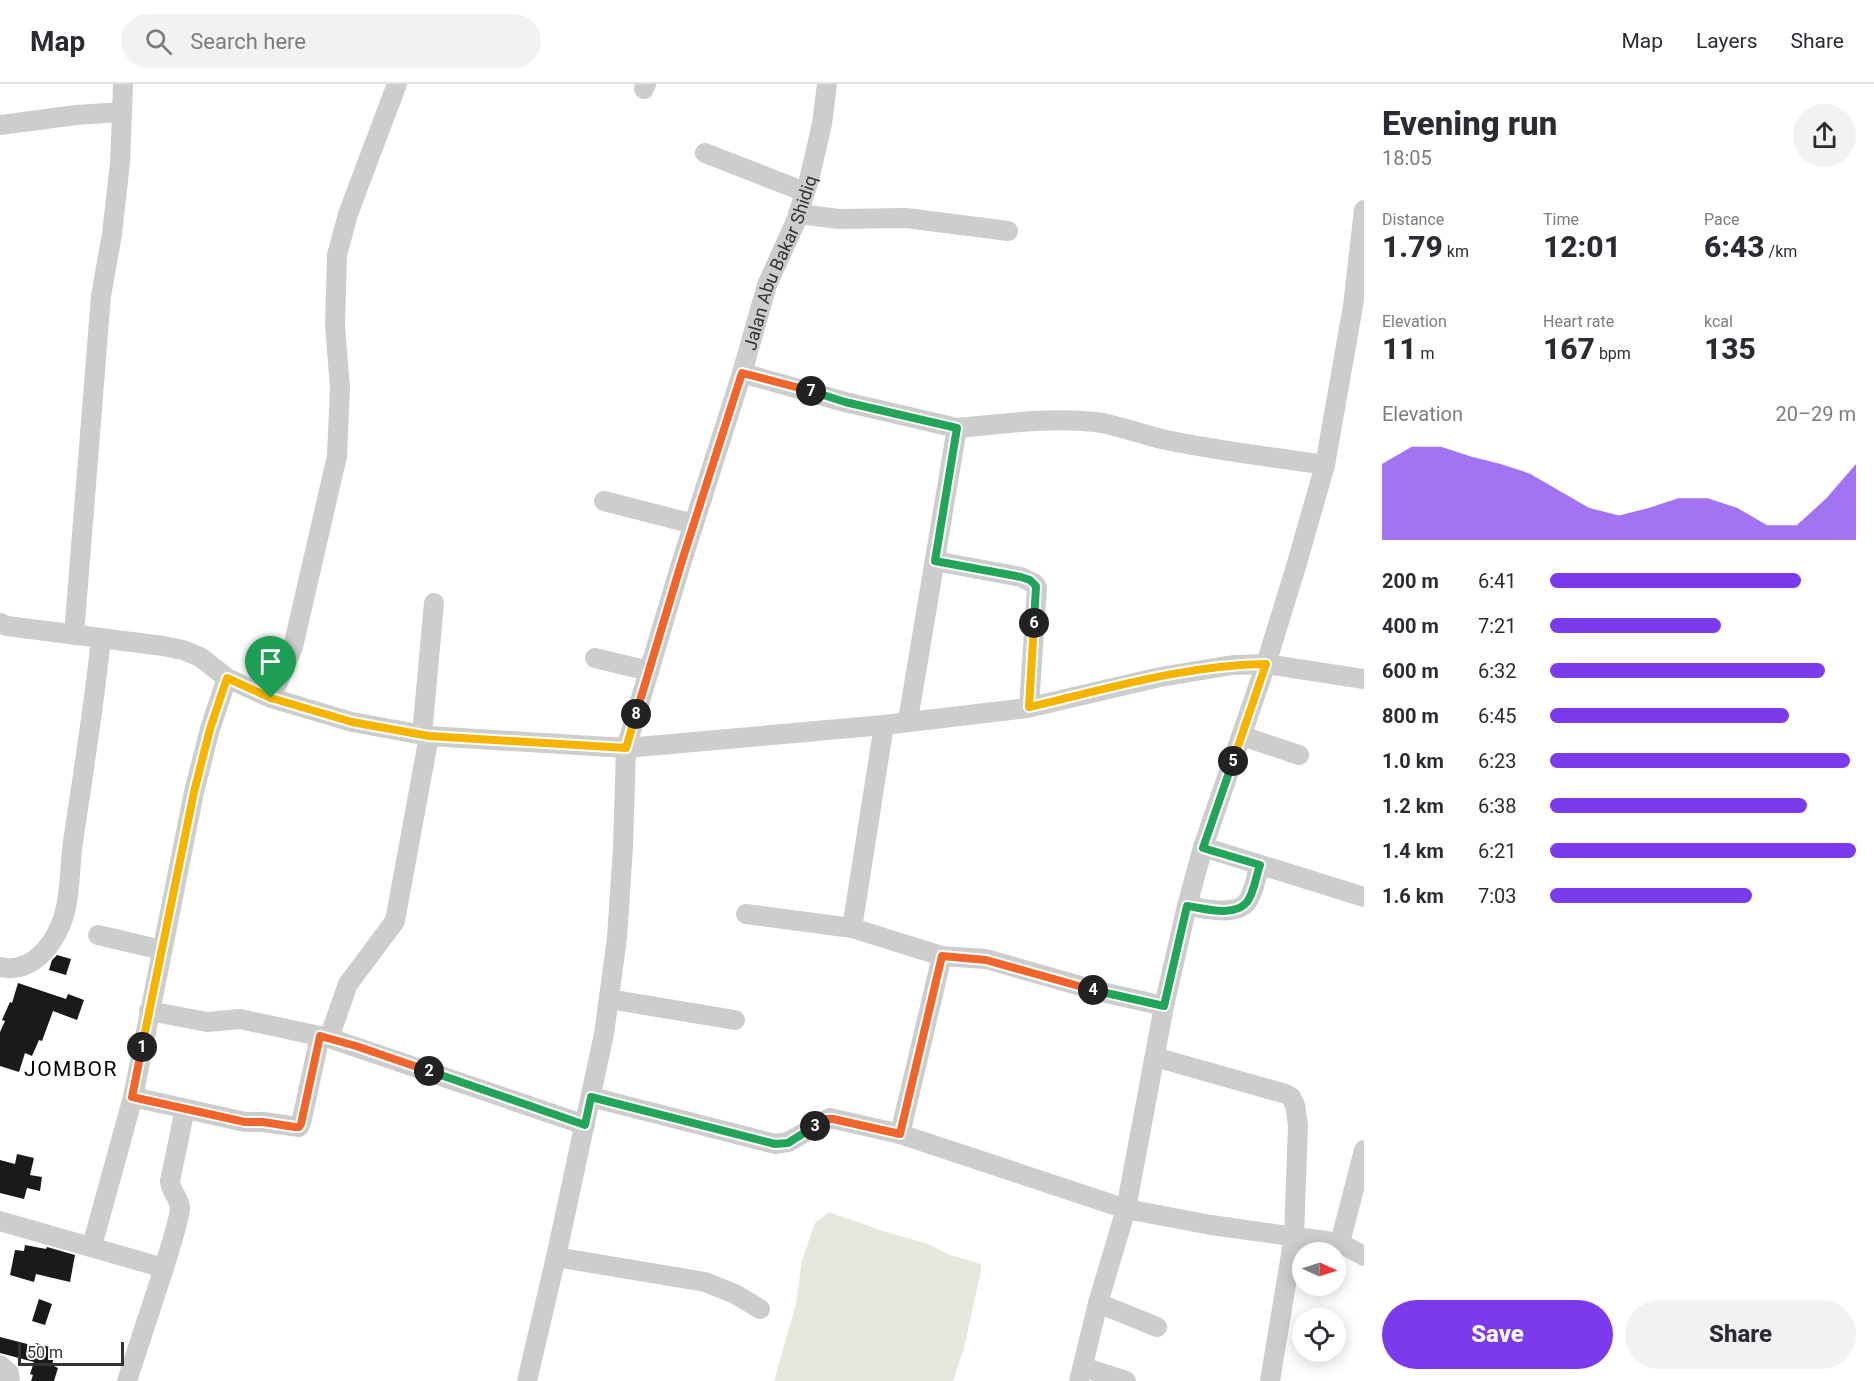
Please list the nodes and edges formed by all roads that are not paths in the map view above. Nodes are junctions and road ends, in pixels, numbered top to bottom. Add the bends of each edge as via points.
1 (123, 84) edge
2 (397, 84) edge
3 (827, 84) edge
4 (122, 112) junction
5 (0, 125) edge
6 (705, 153) dead end
7 (805, 192) junction
8 (1364, 210) edge
9 (798, 214) junction
10 (1008, 231) dead end
11 (1359, 307) edge
12 (742, 373) junction
13 (957, 428) junction
14 (1325, 465) junction
15 (603, 501) dead end
16 (694, 524) junction
17 (935, 561) junction
18 (434, 603) dead end
19 (0, 623) edge
20 (74, 635) junction
21 (101, 638) junction
22 (595, 658) dead end
23 (1266, 664) junction
24 (649, 671) junction
25 (227, 678) junction
26 (1364, 680) edge
27 (271, 698) junction
28 (1029, 707) junction
29 (908, 720) junction
30 (884, 724) junction
31 (425, 735) junction
32 (1242, 736) junction
33 (626, 748) junction
34 (1299, 755) dead end
35 (1203, 848) junction
36 (1260, 865) junction
37 (1364, 897) edge
38 (1187, 906) junction
39 (746, 914) dead end
40 (852, 928) junction
41 (98, 935) dead end
42 (162, 950) junction
43 (942, 956) junction
44 (0, 967) edge
45 (609, 999) junction
46 (1164, 1006) junction
47 (149, 1011) junction
48 (735, 1020) dead end
49 (325, 1037) junction
50 (1155, 1057) junction
51 (132, 1097) junction
52 (591, 1097) junction
53 (185, 1109) junction
54 (585, 1125) junction
55 (900, 1134) junction
56 (1364, 1150) edge
57 (1126, 1209) junction
58 (0, 1221) edge
59 (1294, 1236) junction
60 (1333, 1242) edge
61 (1340, 1242) edge
62 (92, 1246) junction
63 (1346, 1246) edge
64 (1364, 1256) edge
65 (556, 1257) junction
66 (164, 1268) junction
67 (1098, 1303) junction
68 (760, 1309) dead end
69 (1157, 1327) dead end
70 (0, 1365) edge
71 (1081, 1374) edge
72 (10, 1381) edge
73 (127, 1381) edge
74 (527, 1381) edge
75 (1126, 1381) edge
76 (1270, 1381) edge

1 - 4 street
2 - 27 street via 348,214 337,255 337,456 293,647
3 - 7 street, Jalan Abu Bakar Shidiq via 822,124
4 - 5 street
4 - 20 street via 120,163 101,296
6 - 7 street
7 - 9 street, Jalan Abu Bakar Shidiq
8 - 11 street
9 - 10 street via 839,219 906,218
9 - 12 street, Jalan Abu Bakar Shidiq via 767,285
11 - 14 street
12 - 13 street
12 - 16 street, Jalan Abu Bakar Shidiq
13 - 14 street via 1054,420 1096,422 1212,449
13 - 17 street
14 - 23 street
15 - 16 street
16 - 24 street, Jalan Abu Bakar Shidiq
17 - 28 street via 1021,577 1035,584
17 - 29 street
18 - 31 street
19 - 20 street
20 - 21 street
21 - 25 street via 183,650 200,657
21 - 44 street via 61,924 33,962 21,968
22 - 24 street
23 - 26 street
23 - 28 street via 1233,665 1160,677
23 - 32 street
24 - 33 street, Jalan Abu Bakar Shidiq
25 - 27 street
25 - 42 street via 194,792
27 - 31 street via 352,722
28 - 29 street
29 - 30 street
30 - 33 street
30 - 40 street
31 - 33 street
31 - 49 street via 395,921 348,984
32 - 34 street
32 - 35 street
33 - 45 street, Jalan Abu Bakar Shidiq via 617,938
35 - 36 street
35 - 38 street
36 - 37 street
36 - 38 street via 1245,904 1223,911
38 - 46 street
39 - 40 street
40 - 43 street
41 - 42 street
42 - 47 street
43 - 46 street via 986,960
43 - 55 street
45 - 48 street
45 - 52 street, Jalan Abu Bakar Shidiq
46 - 50 street
47 - 49 street via 207,1022 240,1019
47 - 51 street
49 - 53 street via 299,1127 245,1122
49 - 54 street
50 - 57 street
50 - 59 street via 1291,1097 1298,1125
51 - 53 street
51 - 62 street
52 - 54 street, Jalan Abu Bakar Shidiq
52 - 55 street via 775,1144 788,1143 830,1118
53 - 66 street via 170,1181 179,1213
54 - 65 street, Jalan Abu Bakar Shidiq
55 - 57 street
56 - 61 street
57 - 59 street
57 - 67 street
58 - 62 street
59 - 60 street
59 - 76 street
62 - 66 street
63 - 64 street
65 - 68 street via 705,1282
65 - 74 street, Jalan Abu Bakar Shidiq
66 - 73 street
67 - 69 street
67 - 71 street
70 - 72 street via 9,1373
71 - 75 street

